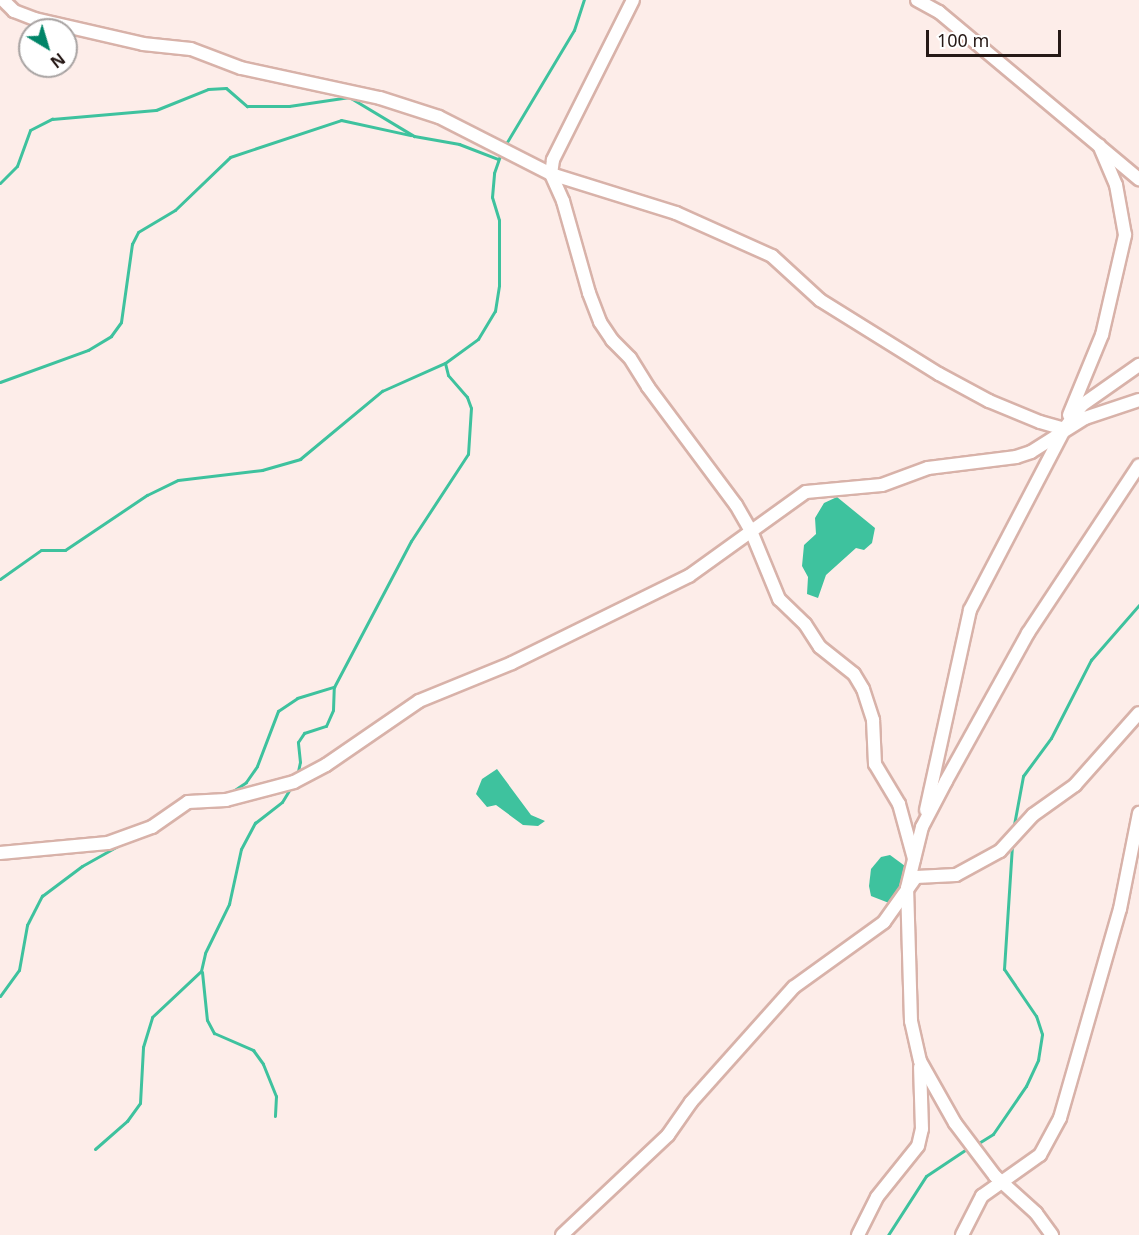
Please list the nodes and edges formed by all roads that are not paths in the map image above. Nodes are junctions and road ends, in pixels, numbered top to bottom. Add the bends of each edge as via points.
1 (3, 0) edge
2 (633, 0) edge
3 (917, 0) edge
4 (1099, 145) junction
5 (551, 174) junction
6 (1139, 179) edge
7 (1139, 365) edge
8 (1139, 400) edge
9 (1064, 429) junction
10 (1139, 465) edge
11 (751, 531) junction
12 (1139, 713) edge
13 (1139, 813) edge
14 (922, 827) junction
15 (0, 853) edge
16 (914, 859) junction
17 (908, 885) junction
18 (920, 1061) junction
19 (1000, 1181) junction
20 (562, 1235) edge
21 (858, 1235) edge
22 (962, 1235) edge
23 (1052, 1235) edge

1 - 5 street via 14,11 35,19 143,44 191,49 241,68 380,98 439,117
2 - 5 street via 567,129
3 - 4 street via 939,12
4 - 6 street
4 - 9 street via 1116,185 1125,235 1102,335
5 - 9 street via 676,213 772,256 820,300 939,374 988,401
5 - 11 street via 600,322 630,358
7 - 9 street via 1082,405
8 - 9 street
9 - 11 street via 1031,452 1016,457 928,468 882,484 806,492
9 - 14 street via 970,610
10 - 14 street via 1028,633
11 - 15 street via 689,576 512,663 419,701 310,775 226,800 188,802 152,827 108,843
11 - 16 street via 779,599 805,624 820,647 854,674 863,689 873,720 875,764 906,820
12 - 17 street via 1075,785 1033,815 1000,850 956,875 921,875
13 - 19 street via 1120,909 1060,1118 1040,1155
14 - 16 street
16 - 17 street
17 - 18 street via 911,1021
17 - 20 street via 884,922 794,987 668,1135
18 - 19 street via 955,1123
18 - 21 street via 922,1129 918,1146 877,1197
19 - 22 street via 972,1209
19 - 23 street via 1036,1213

